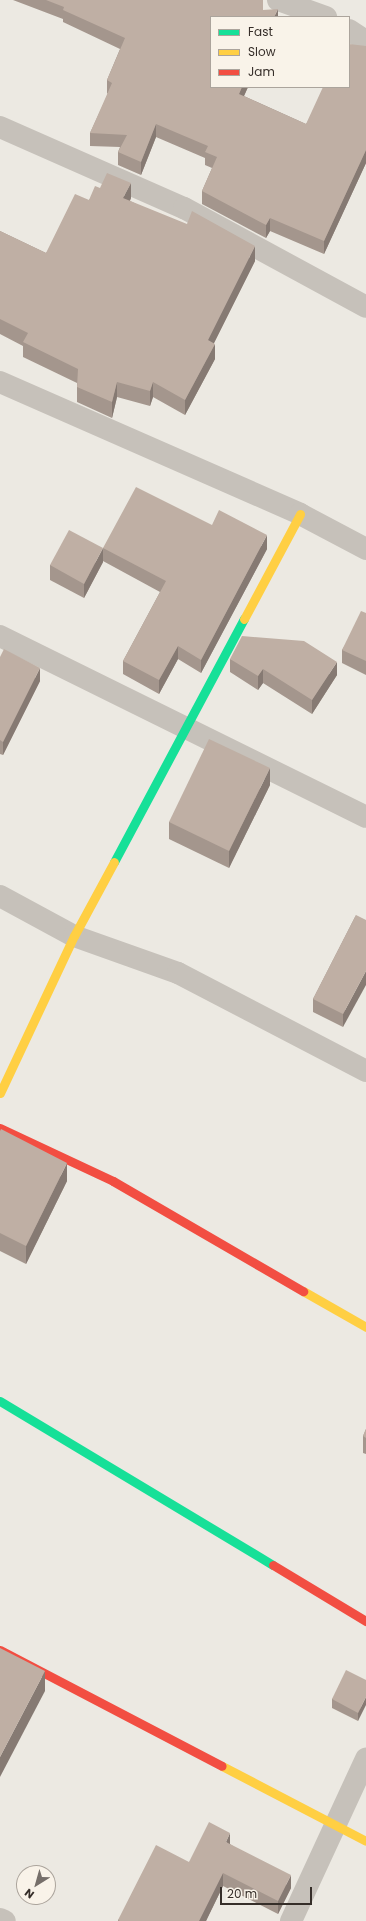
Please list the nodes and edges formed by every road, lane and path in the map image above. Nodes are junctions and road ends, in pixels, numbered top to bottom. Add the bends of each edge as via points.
1 (278, 0) edge
2 (323, 16) edge
3 (350, 31) edge
4 (366, 40) edge
5 (0, 127) edge
6 (366, 307) edge
7 (0, 382) edge
8 (300, 514) junction
9 (366, 549) edge
10 (0, 636) edge
11 (183, 729) junction
12 (366, 817) edge
13 (0, 896) edge
14 (74, 936) junction
15 (366, 1071) edge
16 (0, 1093) edge
17 (0, 1128) edge
18 (366, 1327) edge
19 (0, 1401) edge
20 (366, 1621) edge
21 (0, 1650) edge
22 (366, 1759) edge
23 (335, 1826) junction
24 (366, 1841) edge
25 (0, 1918) edge
26 (5, 1921) edge
27 (291, 1921) edge

1 - 2 street
3 - 4 street
5 - 6 street via 184,208
7 - 8 street
8 - 9 street
8 - 11 street
10 - 11 street
11 - 12 street
11 - 14 street
13 - 14 street
14 - 15 street via 178,973
14 - 16 street
17 - 18 street via 113,1180
19 - 20 street
21 - 23 street
22 - 23 street
23 - 24 street
23 - 27 street
25 - 26 street

